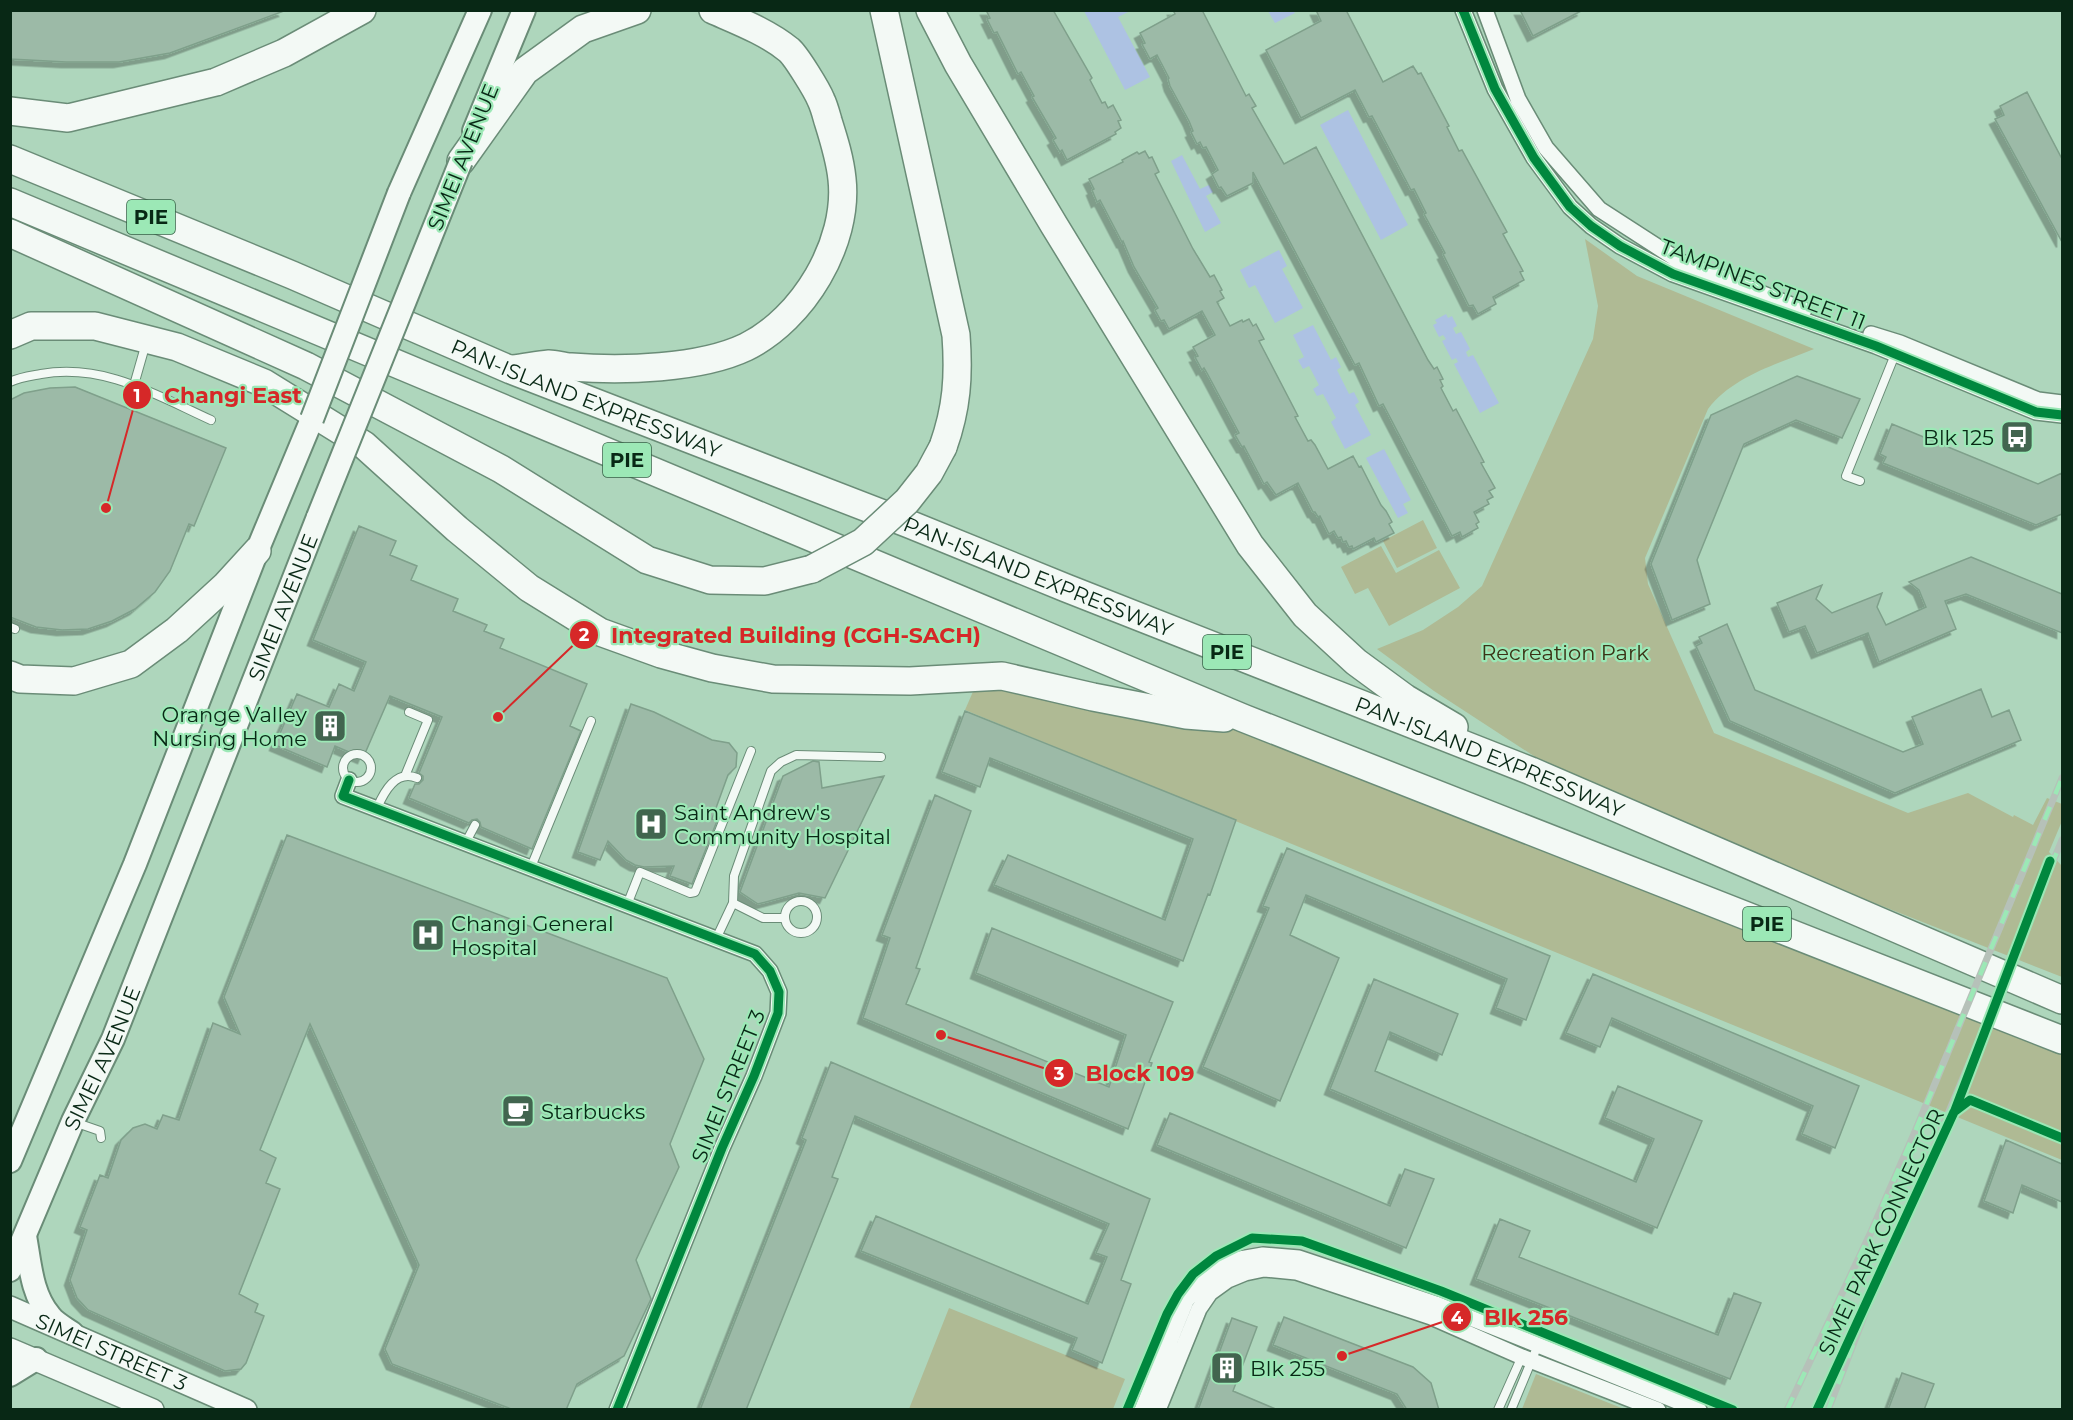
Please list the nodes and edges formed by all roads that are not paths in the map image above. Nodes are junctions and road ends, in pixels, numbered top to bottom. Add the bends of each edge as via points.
1 (362, 10) edge
2 (480, 10) edge
3 (524, 10) edge
4 (637, 10) edge
5 (712, 10) edge
6 (884, 10) edge
7 (930, 10) edge
8 (1463, 10) edge
9 (1485, 10) edge
10 (10, 111) edge
11 (1540, 153) junction
12 (10, 159) edge
13 (461, 161) junction
14 (10, 202) edge
15 (10, 233) edge
16 (10, 335) edge
17 (147, 339) junction
18 (1897, 349) junction
19 (511, 370) junction
20 (10, 382) edge
21 (135, 385) junction
22 (2062, 403) edge
23 (2062, 414) edge
24 (211, 420) dead end
25 (1860, 481) dead end
26 (258, 551) junction
27 (10, 675) edge
28 (408, 712) dead end
29 (1243, 718) junction
30 (591, 721) dead end
31 (751, 751) dead end
32 (881, 757) dead end
33 (1531, 771) junction
34 (405, 776) junction
35 (417, 778) dead end
36 (349, 780) dead end
37 (377, 808) junction
38 (475, 825) dead end
39 (466, 842) junction
40 (531, 867) junction
41 (733, 903) junction
42 (627, 905) junction
43 (785, 918) junction
44 (716, 939) junction
45 (2062, 1000) edge
46 (2062, 1040) edge
47 (73, 1121) junction
48 (101, 1138) dead end
49 (10, 1161) edge
50 (25, 1236) junction
51 (10, 1270) edge
52 (10, 1306) edge
53 (72, 1333) junction
54 (1533, 1343) junction
55 (10, 1349) edge
56 (1526, 1358) junction
57 (36, 1359) junction
58 (10, 1376) edge
59 (153, 1410) edge
60 (246, 1410) edge
61 (617, 1410) edge
62 (1142, 1410) edge
63 (1158, 1410) edge
64 (1498, 1410) edge
65 (1511, 1410) edge
66 (1658, 1410) edge
67 (1699, 1410) edge

1 - 10 highway via 284,53 216,82 68,118
2 - 26 main road, SIMEI AVENUE, bridge via 399,193
3 - 13 main road, SIMEI AVENUE
4 - 13 highway via 583,29 525,71
5 - 19 highway via 749,25 790,51 821,99 843,180 842,214 820,274 782,323 761,339 716,358 639,368 550,364
6 - 15 highway, bridge via 956,335 956,404 943,447 929,473 907,501 863,542 812,569 765,581 710,580 647,560 501,469 306,366
7 - 33 highway via 970,84 1201,466 1250,545 1305,615 1356,662 1405,698
8 - 11 street, TAMPINES STREET 11 via 1495,89
9 - 11 street, TAMPINES STREET 11
11 - 18 street, TAMPINES STREET 11 via 1570,207 1620,246 1673,274 1876,346
12 - 19 highway, PAN-ISLAND EXPRESSWAY / PIE
13 - 47 main road, SIMEI AVENUE, bridge via 114,1039
14 - 29 highway, PAN-ISLAND EXPRESSWAY / PIE
16 - 17 highway via 31,326 95,326
17 - 21 lane
17 - 29 highway via 177,347 274,389 364,446 529,588 600,632 661,654 773,679 910,681 1002,676 1186,715
18 - 22 street, TAMPINES STREET 11 via 2038,400
18 - 23 street, TAMPINES STREET 11 via 2036,412
18 - 25 lane via 1846,476
19 - 33 highway, PAN-ISLAND EXPRESSWAY / PIE
20 - 21 lane via 60,370 93,372
21 - 24 lane
26 - 27 highway via 177,630 131,664 74,681 20,679
26 - 49 main road, SIMEI AVENUE via 135,864
28 - 34 lane via 428,720
29 - 46 highway, PAN-ISLAND EXPRESSWAY / PIE
30 - 40 lane
31 - 42 lane via 695,892 640,872
32 - 41 lane via 796,755 771,771 734,876
33 - 45 highway, PAN-ISLAND EXPRESSWAY / PIE
34 - 35 lane
34 - 37 lane via 384,791
36 - 37 street, SIMEI STREET 3 via 343,796
37 - 39 street, SIMEI STREET 3
38 - 39 lane
39 - 40 street, SIMEI STREET 3
40 - 42 street, SIMEI STREET 3
41 - 43 lane via 763,918
41 - 44 lane
42 - 44 street, SIMEI STREET 3
43 - 43 lane via 786,909 793,903 802,901 816,911 812,928 804,932 795,932
44 - 61 street, SIMEI STREET 3 via 755,954 770,971 779,992 778,1013
47 - 48 lane via 100,1131
47 - 50 main road, SIMEI AVENUE
50 - 51 main road, SIMEI AVENUE
50 - 53 main road via 35,1291 50,1317
52 - 53 main road, SIMEI STREET 3
53 - 60 main road, SIMEI STREET 3
54 - 56 lane
54 - 62 street via 1322,1265 1299,1258 1263,1255 1240,1259 1200,1283 1186,1301
54 - 67 street
55 - 57 main road, SIMEI STREET 3
56 - 63 street via 1431,1317 1296,1272 1264,1269 1228,1280 1210,1293 1199,1309
56 - 64 lane
56 - 65 lane
56 - 66 street
57 - 58 main road
57 - 59 main road, SIMEI STREET 3

